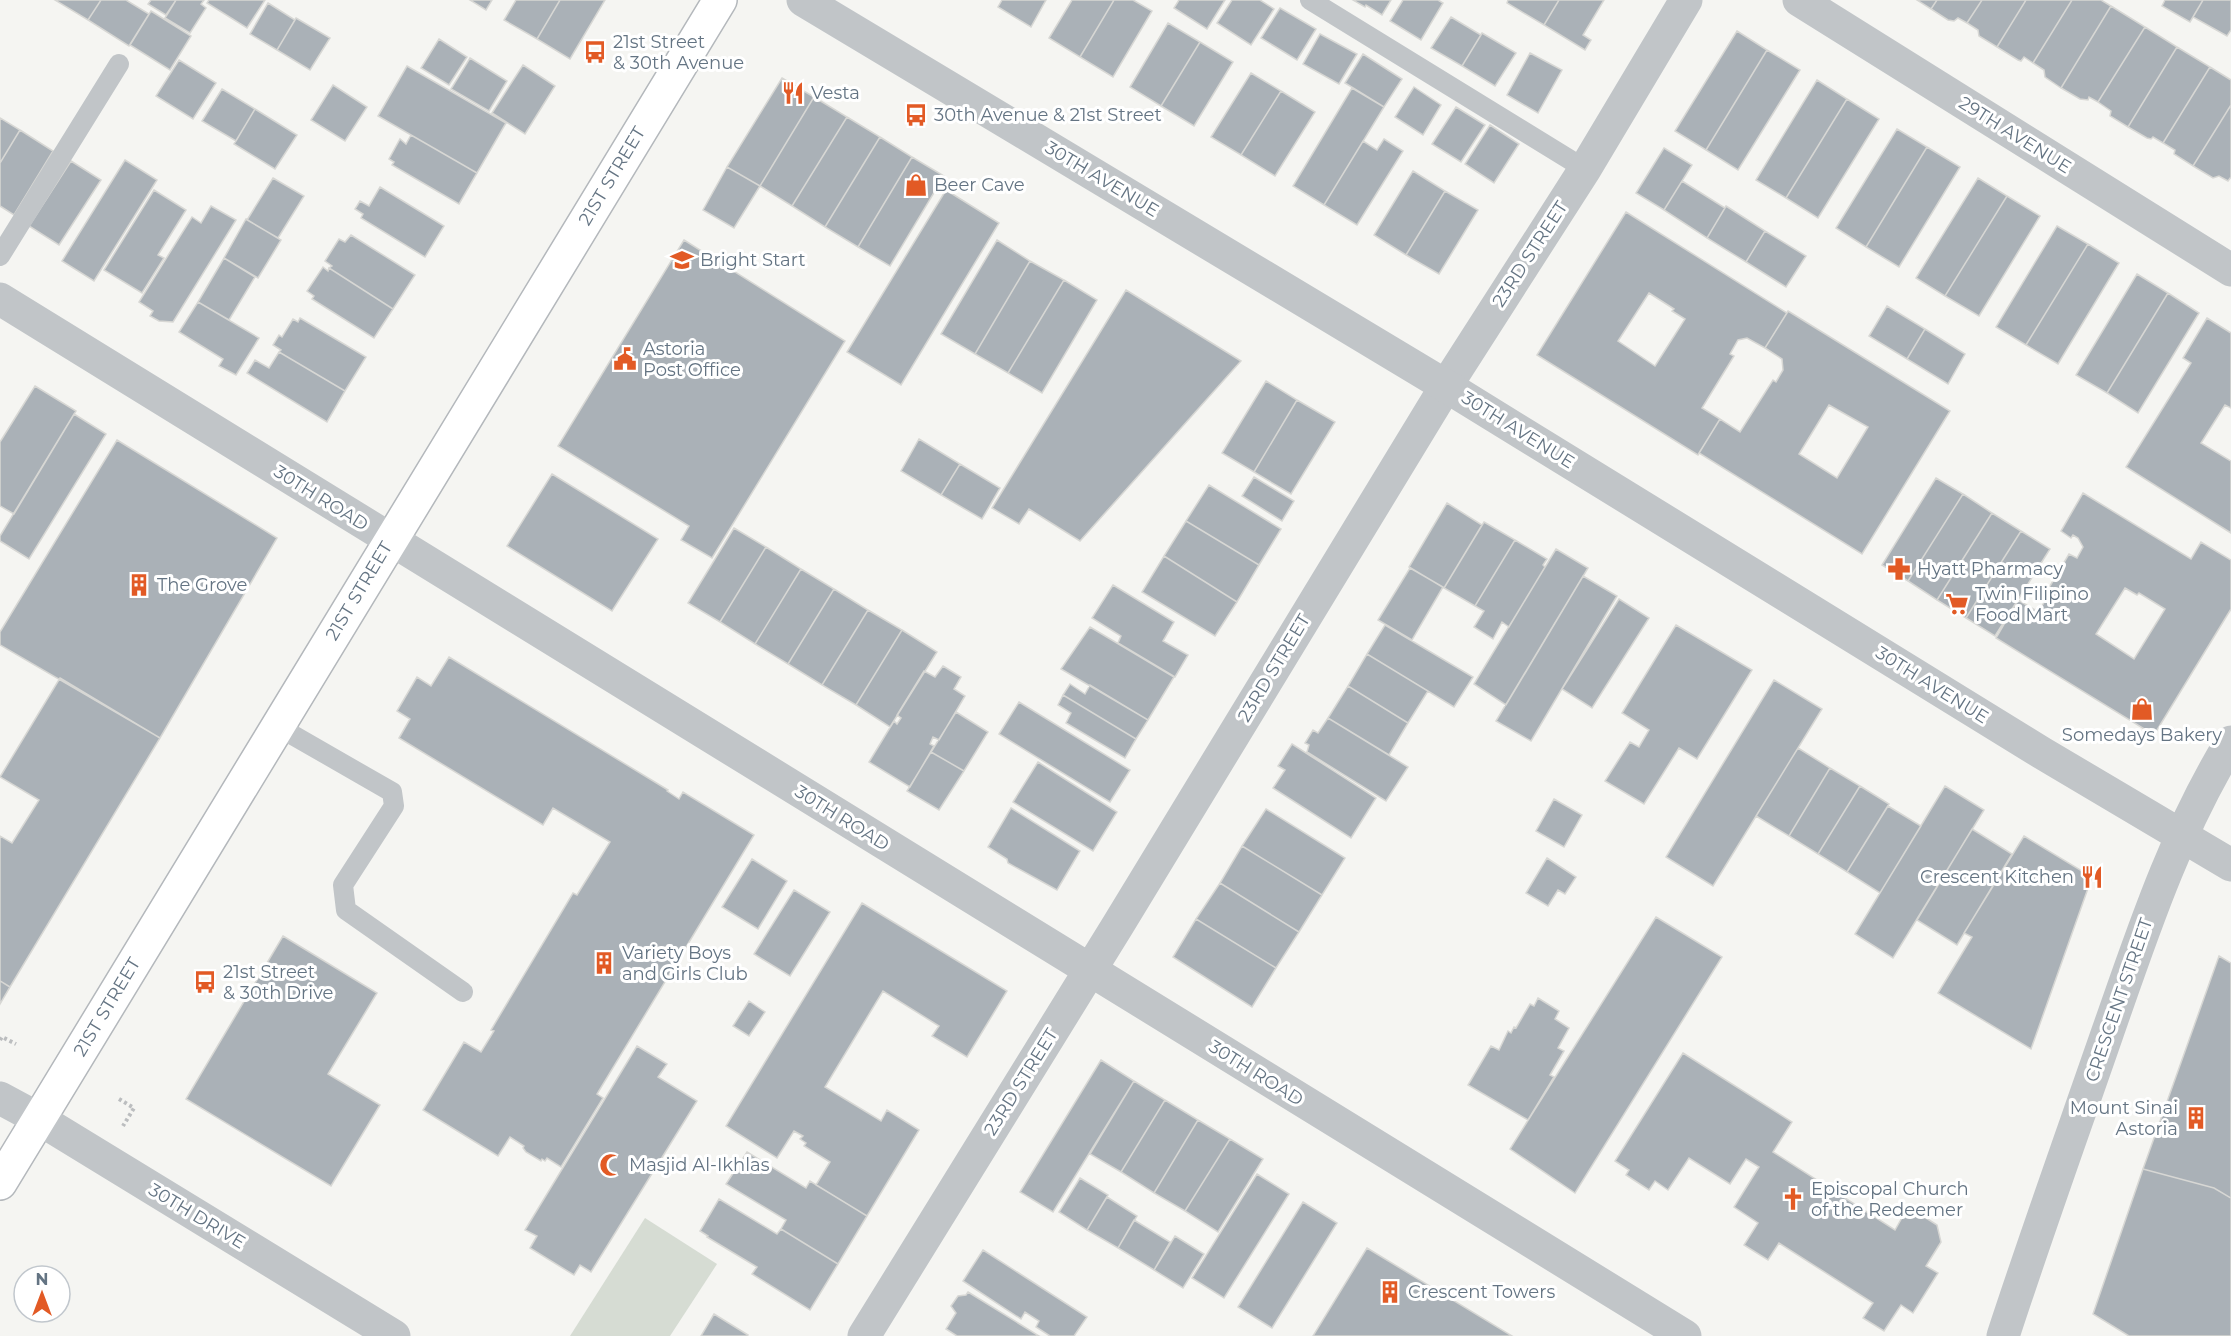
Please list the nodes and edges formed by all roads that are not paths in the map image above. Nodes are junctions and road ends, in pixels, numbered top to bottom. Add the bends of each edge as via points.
1 (720, 0) edge
2 (802, 0) edge
3 (1310, 0) edge
4 (1686, 0) edge
5 (1799, 0) edge
6 (119, 63) dead end
7 (1585, 169) junction
8 (0, 256) edge
9 (2231, 270) edge
10 (0, 299) edge
11 (1446, 386) junction
12 (390, 540) junction
13 (277, 726) junction
14 (2231, 742) edge
15 (2181, 835) junction
16 (2231, 865) edge
17 (1089, 970) junction
18 (463, 992) dead end
19 (0, 1098) edge
20 (39, 1119) junction
21 (0, 1183) edge
22 (394, 1336) edge
23 (864, 1336) edge
24 (1685, 1336) edge
25 (2003, 1336) edge

1 - 12 main road, 21ST STREET
2 - 11 street, 30TH AVENUE
3 - 7 lane
4 - 7 street, 23RD STREET
5 - 9 street, 29TH AVENUE
6 - 8 lane
7 - 11 street, 23RD STREET
10 - 12 street, 30TH ROAD
11 - 15 street, 30TH AVENUE
11 - 17 street, 23RD STREET
12 - 13 main road, 21ST STREET
12 - 17 street, 30TH ROAD
13 - 18 lane via 392,792 393,806 343,885 346,910
13 - 20 main road, 21ST STREET
14 - 15 street, CRESCENT STREET
15 - 16 street, 30TH AVENUE
15 - 25 street, CRESCENT STREET via 2159,886
17 - 23 street, 23RD STREET
17 - 24 street, 30TH ROAD
19 - 20 street, 30TH DRIVE
20 - 21 main road, 21ST STREET
20 - 22 street, 30TH DRIVE

